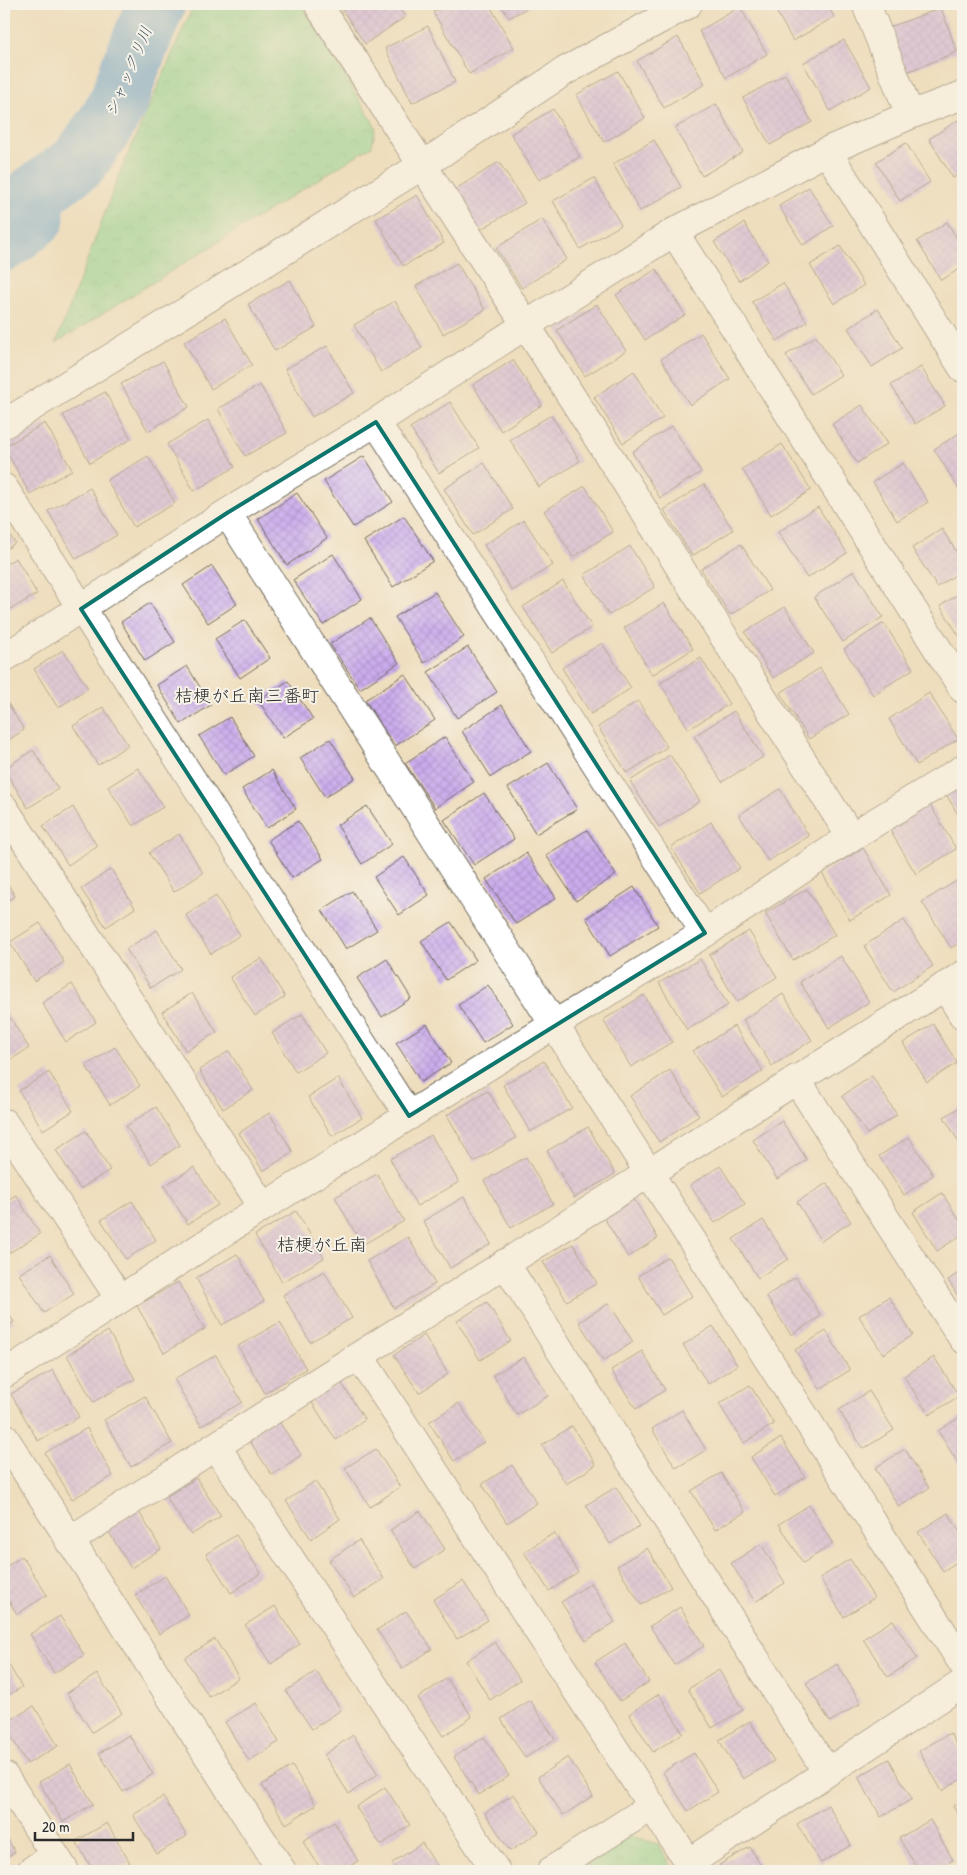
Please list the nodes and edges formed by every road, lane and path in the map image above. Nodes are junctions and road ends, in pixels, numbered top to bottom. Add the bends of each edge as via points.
1 (320, 4) edge
2 (688, 4) edge
3 (866, 4) edge
4 (963, 95) edge
5 (910, 115) junction
6 (827, 151) junction
7 (423, 165) junction
8 (674, 232) junction
9 (526, 325) junction
10 (963, 368) edge
11 (376, 422) junction
12 (4, 424) edge
13 (4, 488) edge
14 (227, 513) junction
15 (81, 609) junction
16 (4, 658) edge
17 (963, 689) edge
18 (963, 769) edge
19 (4, 808) edge
20 (851, 837) junction
21 (704, 934) junction
22 (954, 980) edge
23 (963, 1015) edge
24 (555, 1024) junction
25 (796, 1079) junction
26 (409, 1116) junction
27 (4, 1123) edge
28 (649, 1173) junction
29 (263, 1207) junction
30 (505, 1263) junction
31 (120, 1299) junction
32 (963, 1339) edge
33 (360, 1356) junction
34 (4, 1374) edge
35 (4, 1437) edge
36 (216, 1446) junction
37 (69, 1541) junction
38 (963, 1664) edge
39 (963, 1683) edge
40 (828, 1772) junction
41 (4, 1776) edge
42 (652, 1806) junction
43 (60, 1863) edge
44 (691, 1867) edge
45 (31, 1871) edge
46 (282, 1871) edge
47 (496, 1871) edge
48 (551, 1871) edge

1 - 7 street
2 - 7 street via 565,71
3 - 5 street
4 - 5 street
5 - 6 street
6 - 8 street
6 - 10 street
7 - 9 street
7 - 12 street
8 - 9 street
8 - 17 street
9 - 11 street
9 - 20 street
11 - 14 street
11 - 21 street
13 - 15 street
14 - 15 street
14 - 24 street
15 - 16 street
15 - 26 street
18 - 20 street
19 - 29 street
20 - 21 street
21 - 24 street
22 - 23 street
22 - 25 street
24 - 26 street
24 - 28 street
25 - 28 street
25 - 32 street
26 - 29 street
27 - 31 street
28 - 30 street
28 - 38 street
29 - 31 street
30 - 33 street
30 - 40 street
31 - 34 street
33 - 36 street
33 - 42 street
35 - 37 street
36 - 37 street
36 - 47 street
37 - 46 street
39 - 40 street
40 - 44 street
41 - 43 street
42 - 44 street
42 - 48 street
43 - 45 street

